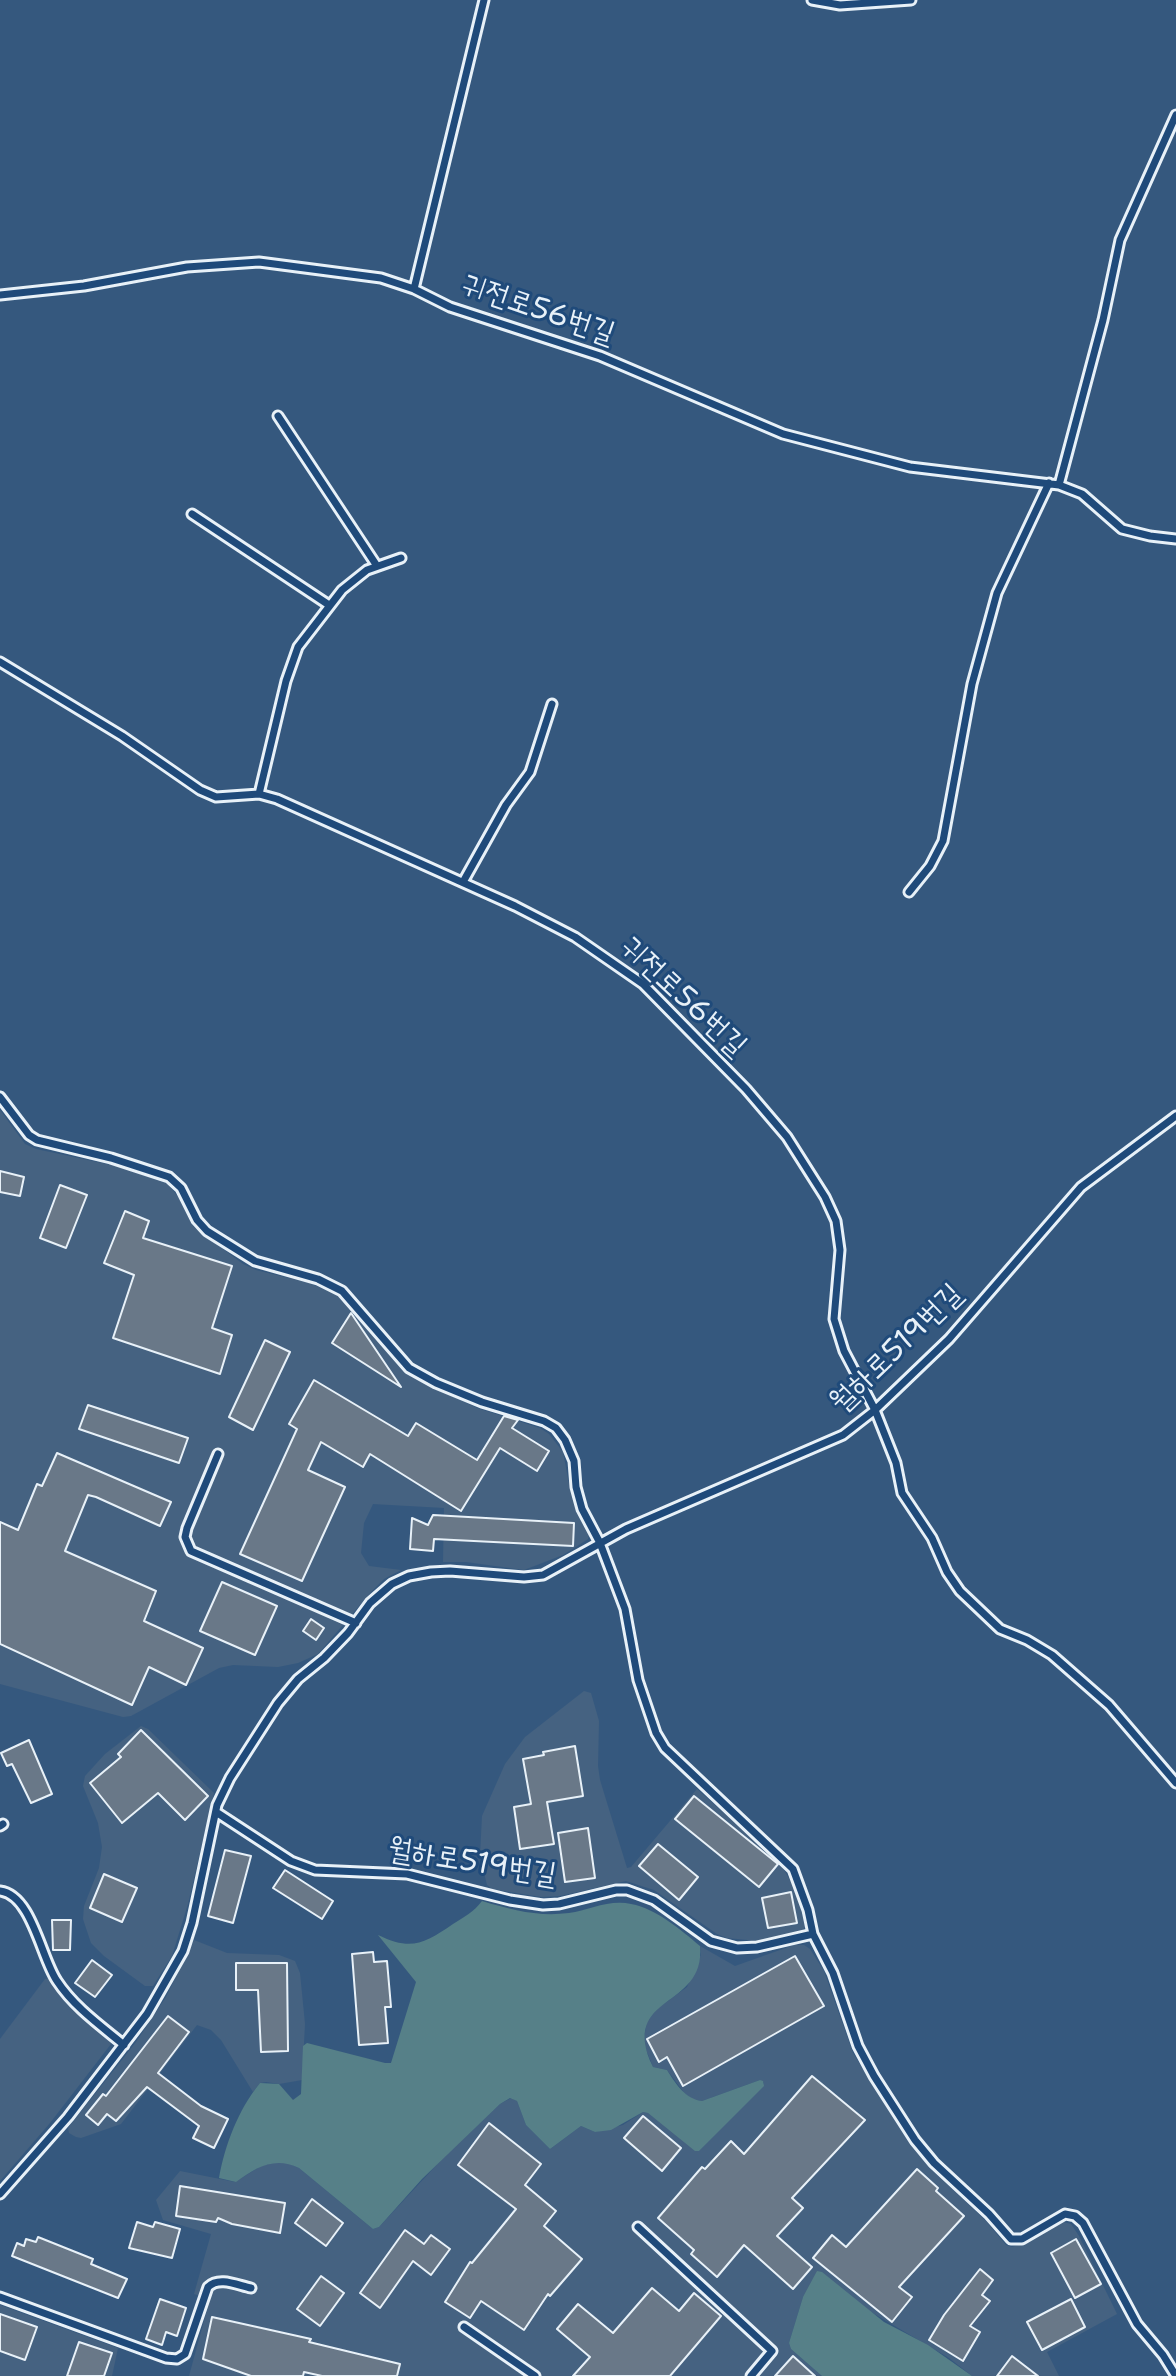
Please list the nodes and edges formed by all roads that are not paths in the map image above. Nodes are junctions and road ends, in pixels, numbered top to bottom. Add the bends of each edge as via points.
1 (484, 0) edge
2 (812, 0) edge
3 (911, 0) edge
4 (1176, 115) edge
5 (414, 289) junction
6 (0, 295) edge
7 (278, 416) dead end
8 (1049, 483) junction
9 (1059, 485) junction
10 (192, 514) dead end
11 (1176, 539) edge
12 (401, 558) dead end
13 (377, 566) junction
14 (329, 605) junction
15 (0, 662) edge
16 (552, 704) dead end
17 (259, 794) junction
18 (463, 882) junction
19 (909, 892) dead end
20 (0, 1097) edge
21 (1176, 1116) edge
22 (875, 1410) junction
23 (218, 1454) dead end
24 (600, 1543) junction
25 (356, 1623) junction
26 (1176, 1783) edge
27 (216, 1812) junction
28 (0, 1891) edge
29 (813, 1934) junction
30 (124, 2045) junction
31 (0, 2194) edge
32 (638, 2227) dead end
33 (251, 2288) dead end
34 (0, 2297) edge
35 (464, 2327) dead end
36 (535, 2376) edge
37 (751, 2376) edge
38 (1176, 2376) edge

1 - 5 lane
2 - 3 lane via 840,5
4 - 9 lane via 1120,240
5 - 6 lane, 귀전로56번길 via 381,278 259,262 187,267
5 - 8 lane, 귀전로56번길 via 450,307 600,356 783,434 910,467
7 - 13 lane
8 - 9 lane, 귀전로56번길
8 - 19 lane via 997,593 972,684 943,841
9 - 11 lane, 귀전로56번길 via 1082,494 1122,529
10 - 14 lane
12 - 13 lane
13 - 14 lane
14 - 17 lane via 298,647
15 - 17 lane, 귀전로56번길 via 200,790 216,797
16 - 18 lane via 530,772
17 - 18 lane, 귀전로56번길
18 - 22 lane, 귀전로56번길 via 575,937 643,984 787,1137 836,1221 840,1250 834,1319 844,1351
20 - 24 lane via 37,1140 169,1177 207,1231 255,1261 342,1291 409,1368 470,1398 556,1428 574,1461 582,1509
21 - 22 lane, 월하로519번길 via 1081,1187 949,1339
22 - 24 lane, 월하로519번길 via 843,1435
22 - 26 lane, 귀전로56번길 via 902,1493 960,1591 1000,1629 1052,1655 1098,1695
23 - 25 lane via 187,1528 191,1551
24 - 25 lane, 월하로519번길 via 543,1575 450,1571 409,1576 370,1603
24 - 29 lane via 625,1609 638,1680 656,1733 665,1748 793,1869
25 - 27 lane, 월하로519번길 via 278,1703 230,1778
27 - 29 lane, 월하로519번길 via 291,1861 315,1870 407,1874 543,1905 627,1890 654,1900 711,1941 737,1948
27 - 30 lane, 월하로519번길 via 183,1951
28 - 30 lane via 15,1898 34,1925 59,1984
29 - 38 lane via 833,1973 858,2046 915,2140 1011,2239 1022,2239 1057,2216 1075,2216 1092,2237 1137,2324
30 - 31 lane, 월하로519번길
32 - 37 lane via 772,2351
33 - 34 lane via 213,2282 185,2354 177,2359
35 - 36 lane

